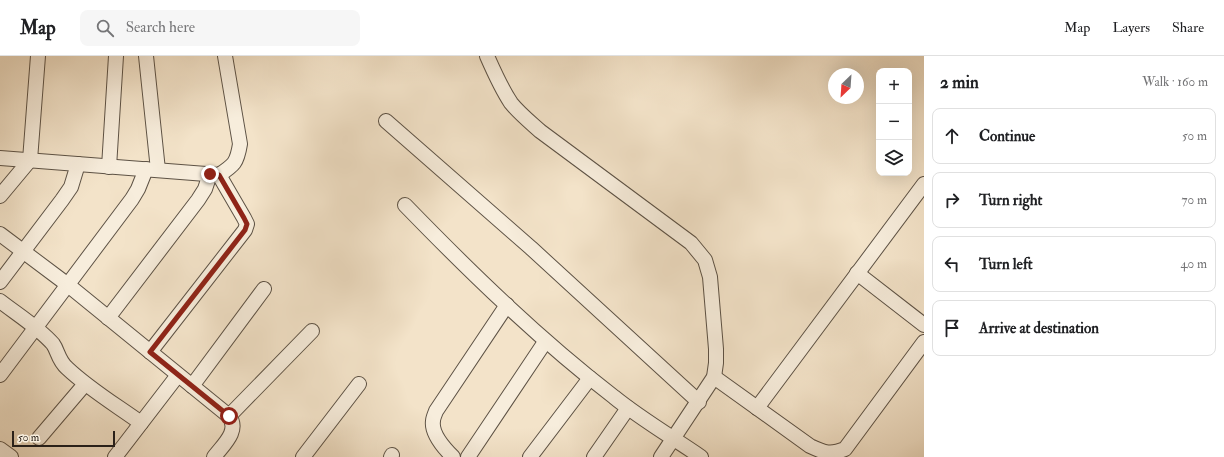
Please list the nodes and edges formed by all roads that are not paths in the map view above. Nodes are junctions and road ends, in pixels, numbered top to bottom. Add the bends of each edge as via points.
1 (38, 56) edge
2 (116, 56) edge
3 (146, 56) edge
4 (225, 56) edge
5 (487, 56) edge
6 (386, 121) dead end
7 (0, 158) edge
8 (30, 160) junction
9 (78, 164) junction
10 (109, 167) junction
11 (152, 170) junction
12 (214, 175) junction
13 (924, 184) edge
14 (0, 196) edge
15 (405, 205) dead end
16 (0, 234) edge
17 (22, 252) junction
18 (857, 273) junction
19 (0, 282) edge
20 (68, 285) junction
21 (264, 289) dead end
22 (0, 301) edge
23 (507, 305) junction
24 (108, 318) junction
25 (924, 325) edge
26 (36, 328) junction
27 (312, 331) dead end
28 (545, 342) junction
29 (924, 342) edge
30 (150, 352) junction
31 (0, 375) edge
32 (178, 375) junction
33 (590, 378) junction
34 (714, 378) junction
35 (86, 384) junction
36 (359, 384) dead end
37 (192, 386) junction
38 (699, 402) junction
39 (628, 408) junction
40 (757, 408) junction
41 (229, 416) junction
42 (141, 423) junction
43 (39, 438) dead end
44 (673, 438) junction
45 (0, 449) edge
46 (11, 457) edge
47 (115, 457) edge
48 (214, 457) edge
49 (303, 457) edge
50 (453, 457) edge
51 (468, 457) edge
52 (530, 457) edge
53 (594, 457) edge
54 (661, 457) edge
55 (701, 457) edge

1 - 8 street
2 - 10 street
3 - 11 street
4 - 12 street via 240,144 238,156 232,166
5 - 34 street via 512,104 540,131 691,243 705,260 711,284 716,356
6 - 38 street via 531,248
7 - 8 street
8 - 9 street
8 - 14 street
9 - 10 street
9 - 17 street via 66,193
10 - 11 street
11 - 12 street
11 - 20 street via 142,179 132,199
12 - 24 street via 198,200
12 - 30 street via 244,218 247,224 245,230
13 - 18 street
15 - 23 street
16 - 17 street
17 - 19 street
17 - 20 street
18 - 25 street
18 - 40 street
20 - 24 street
20 - 26 street
21 - 37 street
22 - 26 street
23 - 28 street
23 - 50 street via 432,420 433,428
24 - 30 street
26 - 31 street
26 - 35 street via 54,346 66,367
27 - 41 street
28 - 33 street
28 - 51 street
29 - 40 street via 845,449 834,453 823,452 810,446
30 - 32 street
32 - 37 street
32 - 42 street
33 - 39 street
33 - 52 street
34 - 38 street
34 - 40 street
35 - 42 street
35 - 43 street
36 - 49 street
37 - 41 street
38 - 44 street
39 - 44 street
39 - 53 street
41 - 48 street via 233,421 232,432
42 - 47 street
44 - 54 street
44 - 55 street
45 - 46 street

